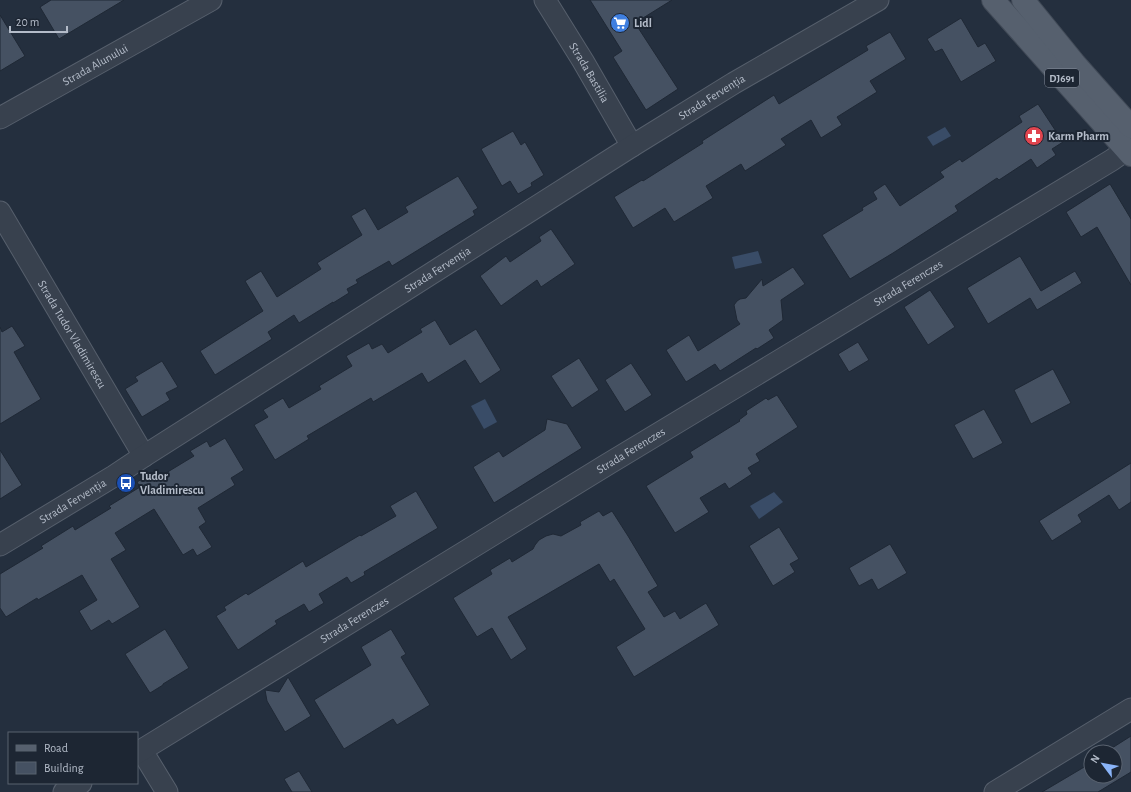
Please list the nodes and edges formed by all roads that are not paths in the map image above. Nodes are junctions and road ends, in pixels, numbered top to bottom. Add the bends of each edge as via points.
1 (211, 0) edge
2 (545, 0) edge
3 (878, 0) edge
4 (993, 0) edge
5 (1023, 0) edge
6 (0, 118) edge
7 (1131, 127) edge
8 (632, 146) junction
9 (1129, 152) edge
10 (0, 212) edge
11 (144, 456) junction
12 (0, 545) edge
13 (1131, 709) edge
14 (140, 752) edge
15 (79, 784) edge
16 (64, 792) edge
17 (167, 792) edge
18 (995, 792) edge

1 - 6 street, Strada Alunului
2 - 8 street, Strada Bastilia
3 - 8 street, Strada Fervenția via 734,83
4 - 9 main road, DJ691
5 - 7 main road, DJ691
8 - 11 street, Strada Fervenția
9 - 14 street, Strada Ferenczes via 608,464
10 - 11 street, Strada Tudor Vladimirescu
11 - 12 street, Strada Fervenția
13 - 18 street
14 - 17 street
15 - 16 street

